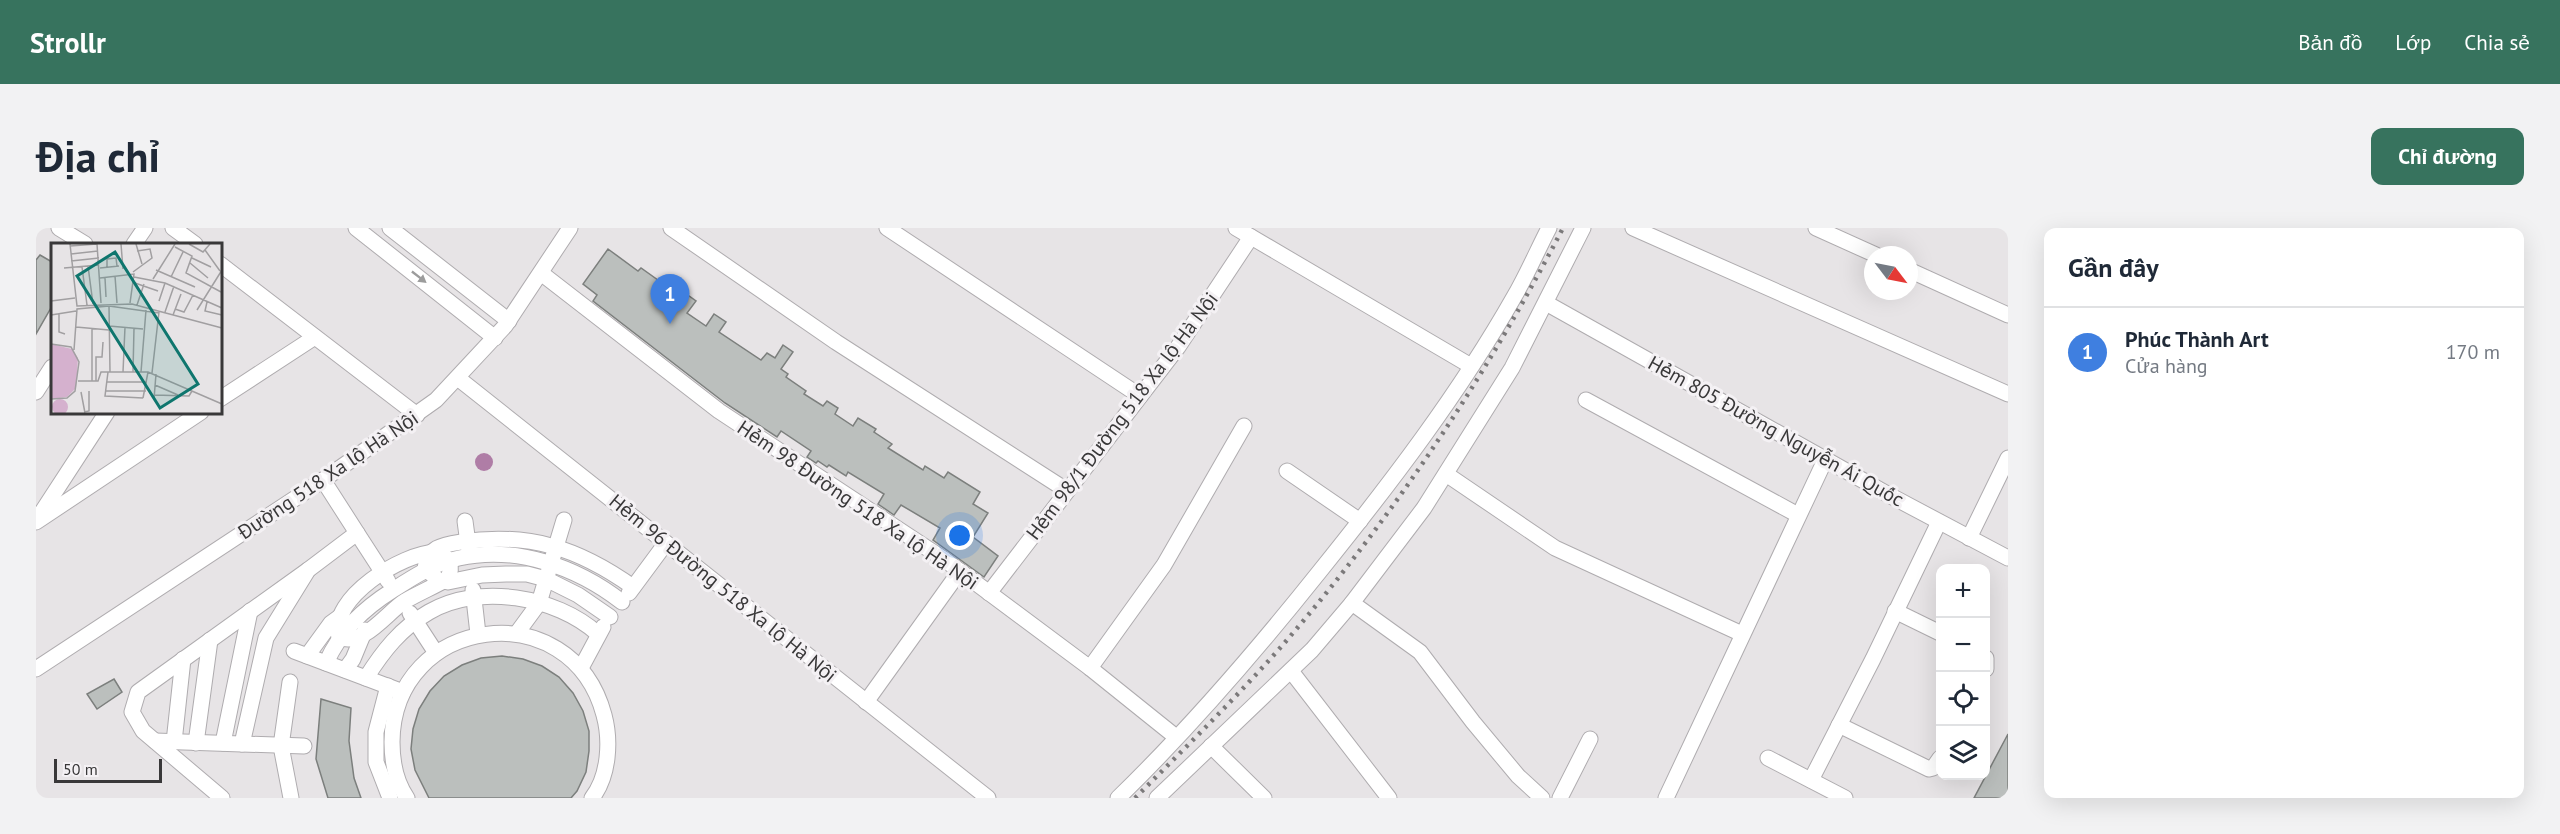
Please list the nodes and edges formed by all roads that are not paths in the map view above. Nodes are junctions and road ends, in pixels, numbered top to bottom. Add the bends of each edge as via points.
1 (59, 228) edge
2 (145, 228) edge
3 (174, 228) edge
4 (356, 228) edge
5 (390, 228) edge
6 (417, 228) edge
7 (570, 228) edge
8 (671, 228) edge
9 (887, 228) edge
10 (1236, 228) edge
11 (1548, 228) edge
12 (1583, 228) edge
13 (1632, 228) edge
14 (1816, 228) edge
15 (1251, 237) junction
16 (408, 242) junction
17 (83, 243) edge
18 (135, 243) edge
19 (194, 243) edge
20 (1864, 250) edge
21 (397, 260) junction
22 (222, 266) edge
23 (541, 273) junction
24 (1918, 274) edge
25 (1546, 303) junction
26 (2008, 315) edge
27 (509, 321) junction
28 (315, 337) junction
29 (495, 338) junction
30 (1471, 366) junction
31 (51, 369) edge
32 (459, 379) junction
33 (36, 392) edge
34 (2008, 394) edge
35 (1140, 396) junction
36 (222, 398) edge
37 (1586, 400) dead end
38 (106, 414) edge
39 (198, 414) edge
40 (417, 415) junction
41 (1244, 426) dead end
42 (1826, 458) junction
43 (2008, 458) edge
44 (1287, 471) dead end
45 (1446, 474) junction
46 (323, 480) junction
47 (1066, 490) junction
48 (1798, 515) junction
49 (564, 520) dead end
50 (36, 521) edge
51 (465, 521) dead end
52 (1360, 521) junction
53 (1939, 522) junction
54 (357, 533) junction
55 (1969, 538) junction
56 (666, 543) junction
57 (556, 547) junction
58 (469, 549) junction
59 (430, 553) junction
60 (2008, 558) edge
61 (449, 561) junction
62 (551, 563) junction
63 (308, 570) junction
64 (427, 570) junction
65 (960, 571) junction
66 (383, 572) junction
67 (472, 577) junction
68 (546, 579) junction
69 (443, 581) junction
70 (633, 587) junction
71 (394, 589) junction
72 (990, 593) junction
73 (474, 599) junction
74 (403, 602) junction
75 (622, 602) junction
76 (539, 603) junction
77 (1352, 603) junction
78 (250, 610) junction
79 (364, 610) junction
80 (1895, 610) junction
81 (339, 617) junction
82 (610, 617) junction
83 (416, 621) junction
84 (1936, 630) edge
85 (517, 633) junction
86 (363, 634) junction
87 (478, 634) junction
88 (597, 634) junction
89 (1742, 634) junction
90 (339, 637) junction
91 (210, 640) junction
92 (436, 653) junction
93 (183, 659) junction
94 (326, 663) junction
95 (581, 668) junction
96 (1090, 668) junction
97 (36, 669) edge
98 (345, 670) junction
99 (1291, 671) junction
100 (366, 678) junction
101 (290, 682) dead end
102 (388, 686) junction
103 (403, 692) junction
104 (866, 702) junction
105 (1839, 725) junction
106 (1176, 737) junction
107 (1590, 738) dead end
108 (155, 741) junction
109 (174, 742) junction
110 (196, 742) junction
111 (223, 743) junction
112 (242, 744) junction
113 (281, 746) junction
114 (304, 746) dead end
115 (1211, 746) junction
116 (1768, 758) dead end
117 (1936, 764) edge
118 (1811, 780) junction
119 (222, 798) edge
120 (291, 798) edge
121 (390, 798) edge
122 (408, 798) edge
123 (592, 798) edge
124 (988, 798) edge
125 (1118, 798) edge
126 (1157, 798) edge
127 (1264, 798) edge
128 (1389, 798) edge
129 (1542, 798) edge
130 (1560, 798) edge
131 (1666, 798) edge
132 (1845, 798) edge

1 - 17 street
2 - 18 street
3 - 19 street
4 - 21 street
5 - 16 street
6 - 16 street
7 - 23 street, Đường 518 Xa lộ Hà Nội
8 - 47 street via 836,342
9 - 35 street
10 - 15 street
11 - 30 street via 1515,296
12 - 25 street
13 - 34 street
14 - 20 street
15 - 30 street
15 - 35 street, Hẻm 98/1 Đường 518 Xa lộ Hà Nội
16 - 21 street
16 - 27 street
21 -> 29 street
22 - 28 street
23 - 27 street, Đường 518 Xa lộ Hà Nội
23 - 65 street, Hẻm 98 Đường 518 Xa lộ Hà Nội via 719,411
24 - 26 street
25 - 42 street, Hẻm 805 Đường Nguyễn Ái Quốc
25 - 45 street via 1502,385
27 - 29 street, Đường 518 Xa lộ Hà Nội
28 - 36 street
28 - 40 street
29 - 32 street, Đường 518 Xa lộ Hà Nội
30 - 52 street
31 - 33 street
32 - 40 street, Đường 518 Xa lộ Hà Nội
32 - 56 street, Hẻm 96 Đường 518 Xa lộ Hà Nội
35 - 47 street, Hẻm 98/1 Đường 518 Xa lộ Hà Nội
37 - 48 street
38 - 50 street
39 - 50 street
40 - 46 street, Đường 518 Xa lộ Hà Nội
41 - 96 street via 1164,564
42 - 48 street
42 - 53 street, Hẻm 805 Đường Nguyễn Ái Quốc
43 - 55 street
44 - 52 street
45 - 77 street
45 - 89 street via 1555,548
46 - 54 street
46 - 97 street, Đường 518 Xa lộ Hà Nội
47 - 72 street, Hẻm 98/1 Đường 518 Xa lộ Hà Nội
48 - 89 street
49 - 57 street
51 - 58 street
52 - 106 street via 1275,627
53 - 55 street, Hẻm 805 Đường Nguyễn Ái Quốc
53 - 80 street
54 - 63 street
54 - 66 street
55 - 60 street, Hẻm 805 Đường Nguyễn Ái Quốc
56 - 70 street
56 - 104 street, Hẻm 96 Đường 518 Xa lộ Hà Nội
57 - 58 street via 520,538 480,538
57 - 62 street
57 - 70 street via 604,567
58 - 59 street via 444,544
58 - 61 street
58 - 62 street
58 - 67 street
59 - 61 street via 442,554
59 - 64 street
59 - 66 street via 421,553
61 - 64 street
61 - 69 street via 449,574
62 - 68 street
62 - 75 street via 584,577
63 - 78 street
63 - 112 street via 266,638
64 - 69 street
64 - 71 street
65 - 72 street, Hẻm 98 Đường 518 Xa lộ Hà Nội
65 - 104 street
66 - 71 street
66 - 81 street via 363,588
67 - 68 street via 527,574
67 - 69 street
67 - 73 street
68 - 76 street
68 - 82 street
69 - 74 street
70 - 75 street
71 - 74 street
71 - 79 street
72 - 96 street, Hẻm 98 Đường 518 Xa lộ Hà Nội
73 - 76 street via 511,597
73 - 83 street via 447,604
73 - 87 street
74 - 83 street
74 - 86 street
75 - 82 street
76 - 85 street
76 - 88 street via 579,619
77 - 99 street
77 - 129 street via 1420,652 1518,776
78 - 91 street
78 - 111 street
79 - 81 street via 353,609
79 - 86 street via 367,622
79 - 90 street
80 - 84 street
80 - 105 street
81 - 90 street
81 - 94 street via 301,653
82 - 88 street
83 - 92 street
83 - 100 street via 398,634
85 - 87 street
85 - 95 street via 556,648
86 - 90 street via 352,639
86 - 98 street
87 - 92 street
88 - 95 street
89 - 131 street
90 - 94 street
91 - 93 street
91 - 110 street
92 - 103 street
93 - 108 street via 138,692 132,712 143,731
93 - 109 street
94 - 98 street
95 - 123 street via 600,697 608,729 607,763
96 - 106 street, Hẻm 98 Đường 518 Xa lộ Hà Nội
98 - 100 street
99 - 115 street
99 - 128 street
100 - 102 street
101 - 113 street
102 - 103 street
102 - 121 street via 376,732 376,762
103 - 122 street via 392,724 392,758
104 - 124 street, Hẻm 96 Đường 518 Xa lộ Hà Nội
105 - 117 street via 1929,769
105 - 118 street
106 - 125 street
107 - 130 street
108 - 109 street
108 - 119 street
109 - 110 street
110 - 111 street
111 - 112 street
112 - 113 street
113 - 114 street
113 - 120 street
115 - 126 street
115 - 127 street
116 - 118 street
118 - 132 street

